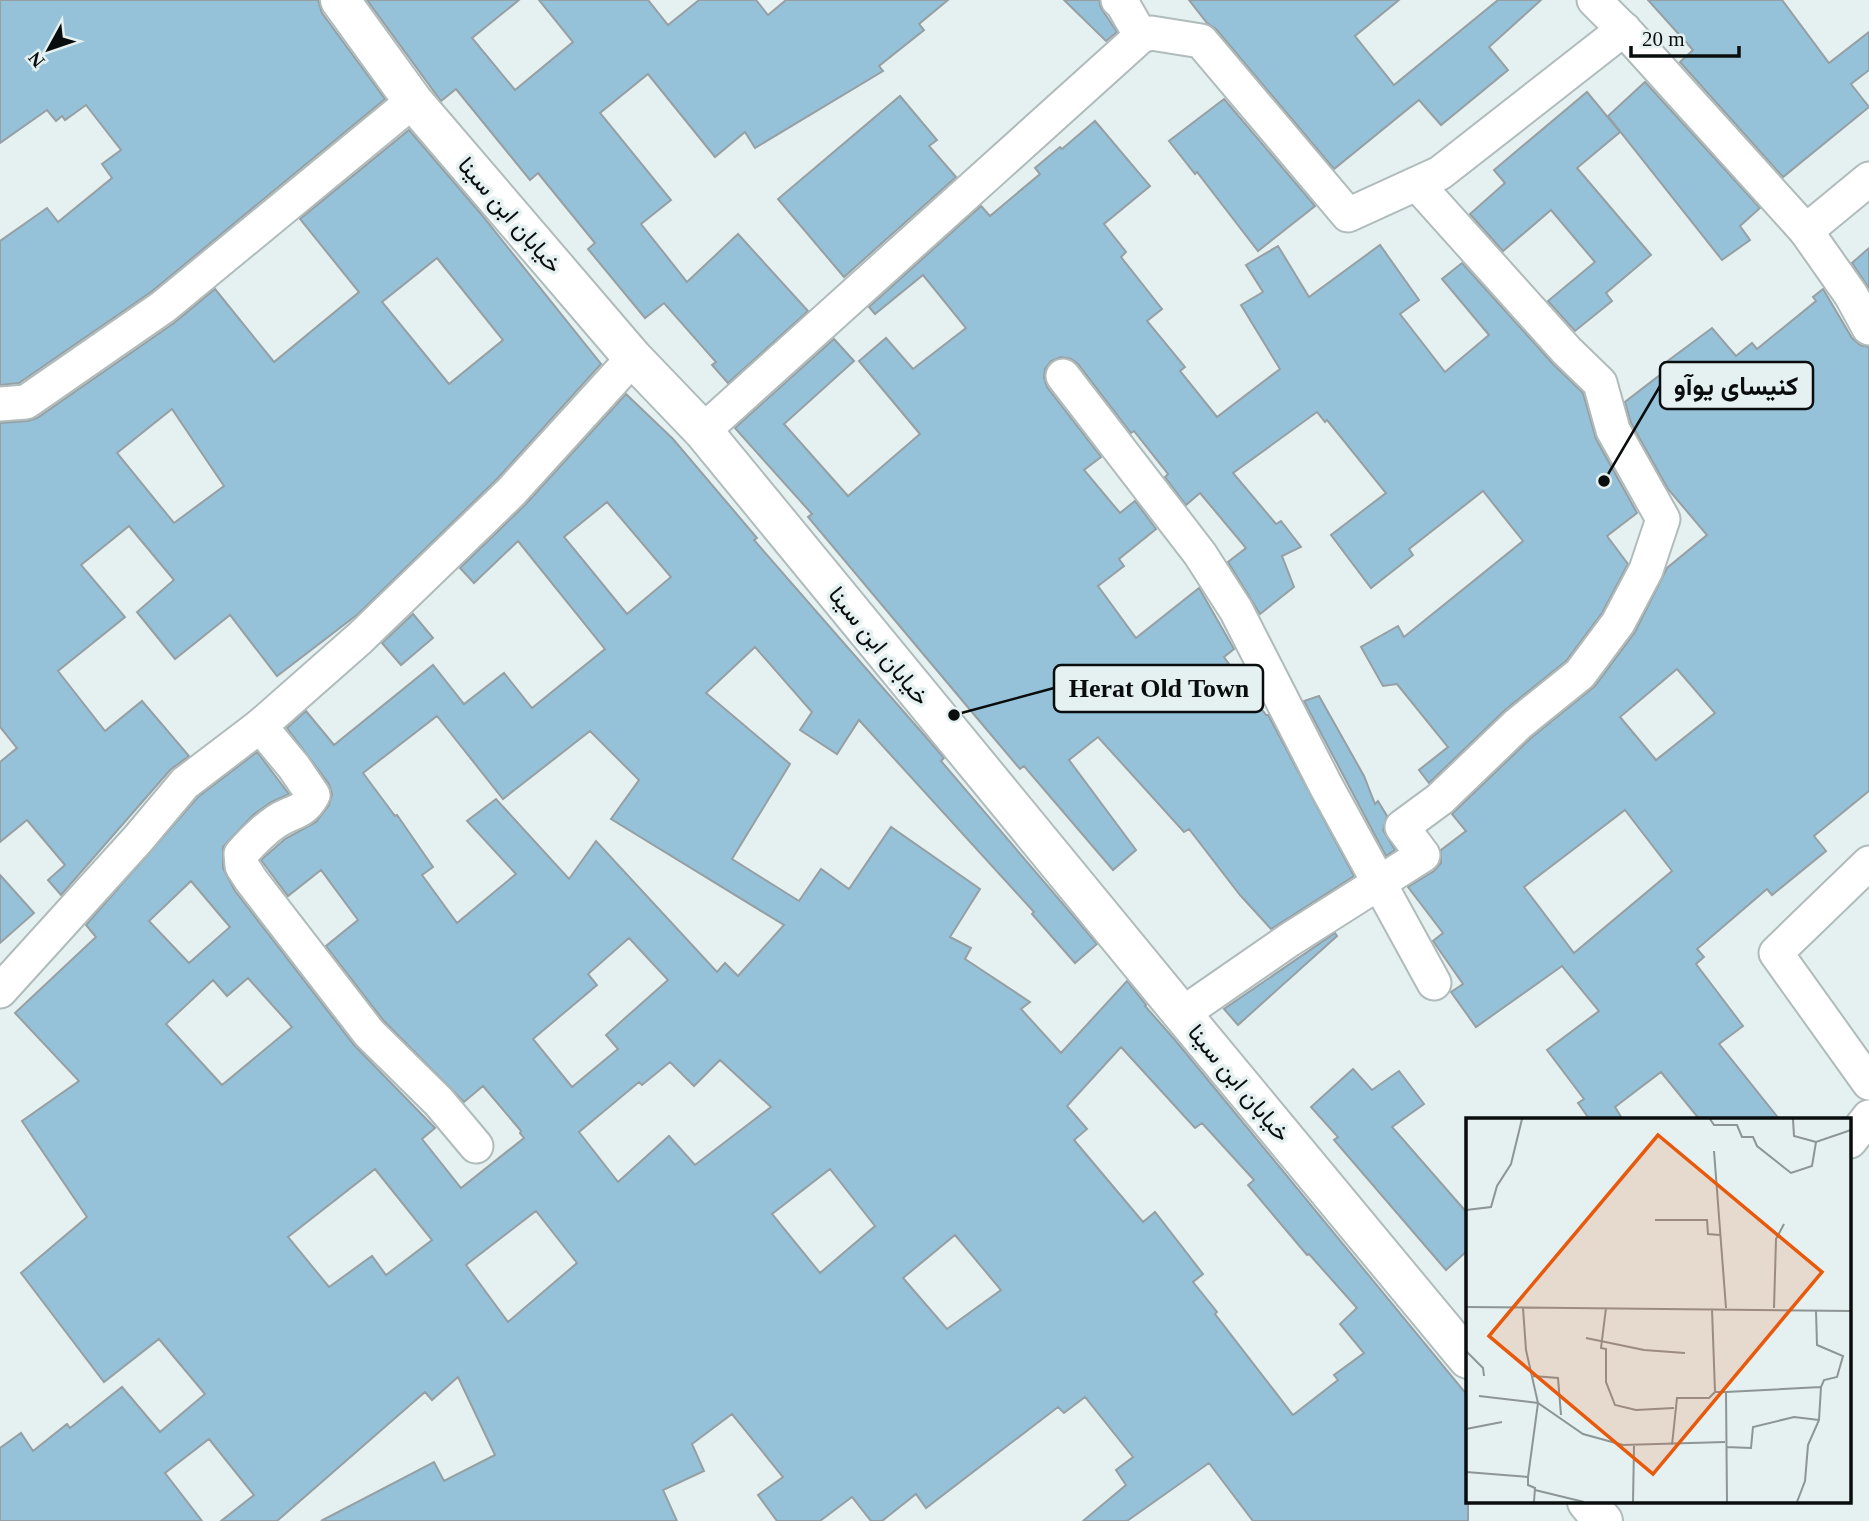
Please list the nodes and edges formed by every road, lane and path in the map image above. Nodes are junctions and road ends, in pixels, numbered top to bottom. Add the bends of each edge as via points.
1 (340, 0) edge
2 (1118, 0) edge
3 (1594, 0) edge
4 (1624, 29) junction
5 (1141, 36) junction
6 (412, 102) junction
7 (1869, 179) edge
8 (1417, 184) junction
9 (1806, 232) junction
10 (1869, 328) edge
11 (634, 358) junction
12 (1063, 376) dead end
13 (0, 404) edge
14 (703, 431) junction
15 (260, 726) junction
16 (1869, 863) edge
17 (1377, 883) junction
18 (1434, 983) dead end
19 (0, 991) edge
20 (1182, 1014) junction
21 (1869, 1083) edge
22 (1869, 1116) edge
23 (1852, 1138) edge
24 (476, 1146) dead end
25 (1466, 1357) edge
26 (1589, 1504) edge
27 (1603, 1521) edge

1 - 6 street, خیابان ابن سینا
2 - 5 street
3 - 4 street
4 - 8 street via 1440,173
4 - 9 street
5 - 8 street via 1151,33 1201,41 1348,215
5 - 14 street
6 - 11 street, خیابان ابن سینا
6 - 13 street via 163,307 26,402
7 - 9 street
8 - 17 street via 1600,383 1614,430 1663,519 1646,570 1624,612 1580,674 1518,724 1440,799 1402,827 1423,855
9 - 10 street
11 - 14 street, خیابان ابن سینا
11 - 15 street via 511,492 360,638
12 - 17 street via 1200,554 1236,610
14 - 20 street, خیابان ابن سینا
15 - 19 street via 185,783
15 - 24 street via 313,794 306,808 276,821 255,839 241,854 242,866 369,1033
16 - 21 street via 1776,953
17 - 18 street
17 - 20 street
20 - 25 street, خیابان ابن سینا
22 - 23 street
26 - 27 street

